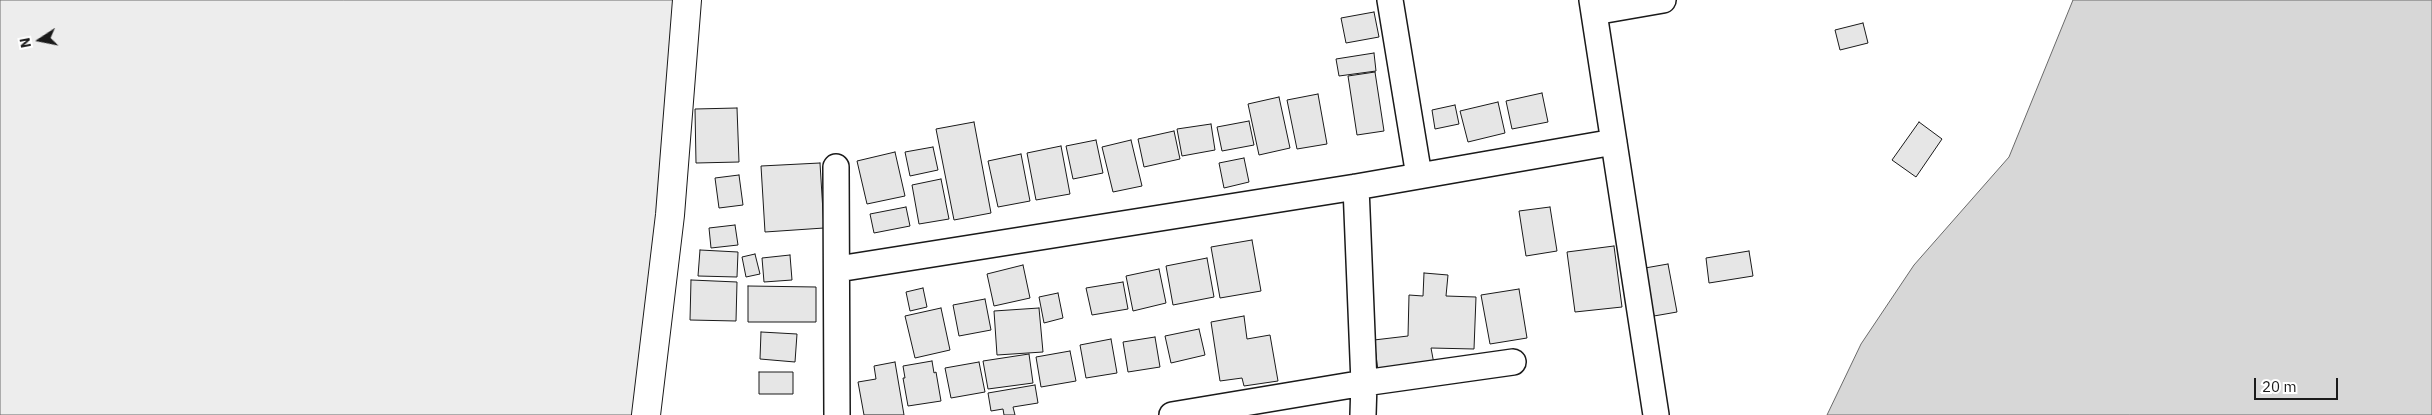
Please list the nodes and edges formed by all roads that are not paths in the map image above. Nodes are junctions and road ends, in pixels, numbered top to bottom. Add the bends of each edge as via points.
1 (687, 0) edge
2 (1390, 0) edge
3 (1663, 0) edge
4 (1593, 6) edge
5 (1614, 142) junction
6 (836, 167) dead end
7 (1419, 176) junction
8 (1356, 187) junction
9 (838, 269) junction
10 (1513, 362) dead end
11 (1364, 383) junction
12 (646, 415) edge
13 (838, 415) edge
14 (1172, 415) edge
15 (1363, 415) edge
16 (1656, 415) edge

1 - 12 street via 670,215
2 - 7 street
3 - 4 street
4 - 5 street
5 - 7 street
5 - 16 street
6 - 9 street
7 - 8 street
8 - 9 street
8 - 11 street
9 - 13 street
10 - 11 street
11 - 14 street
11 - 15 street

